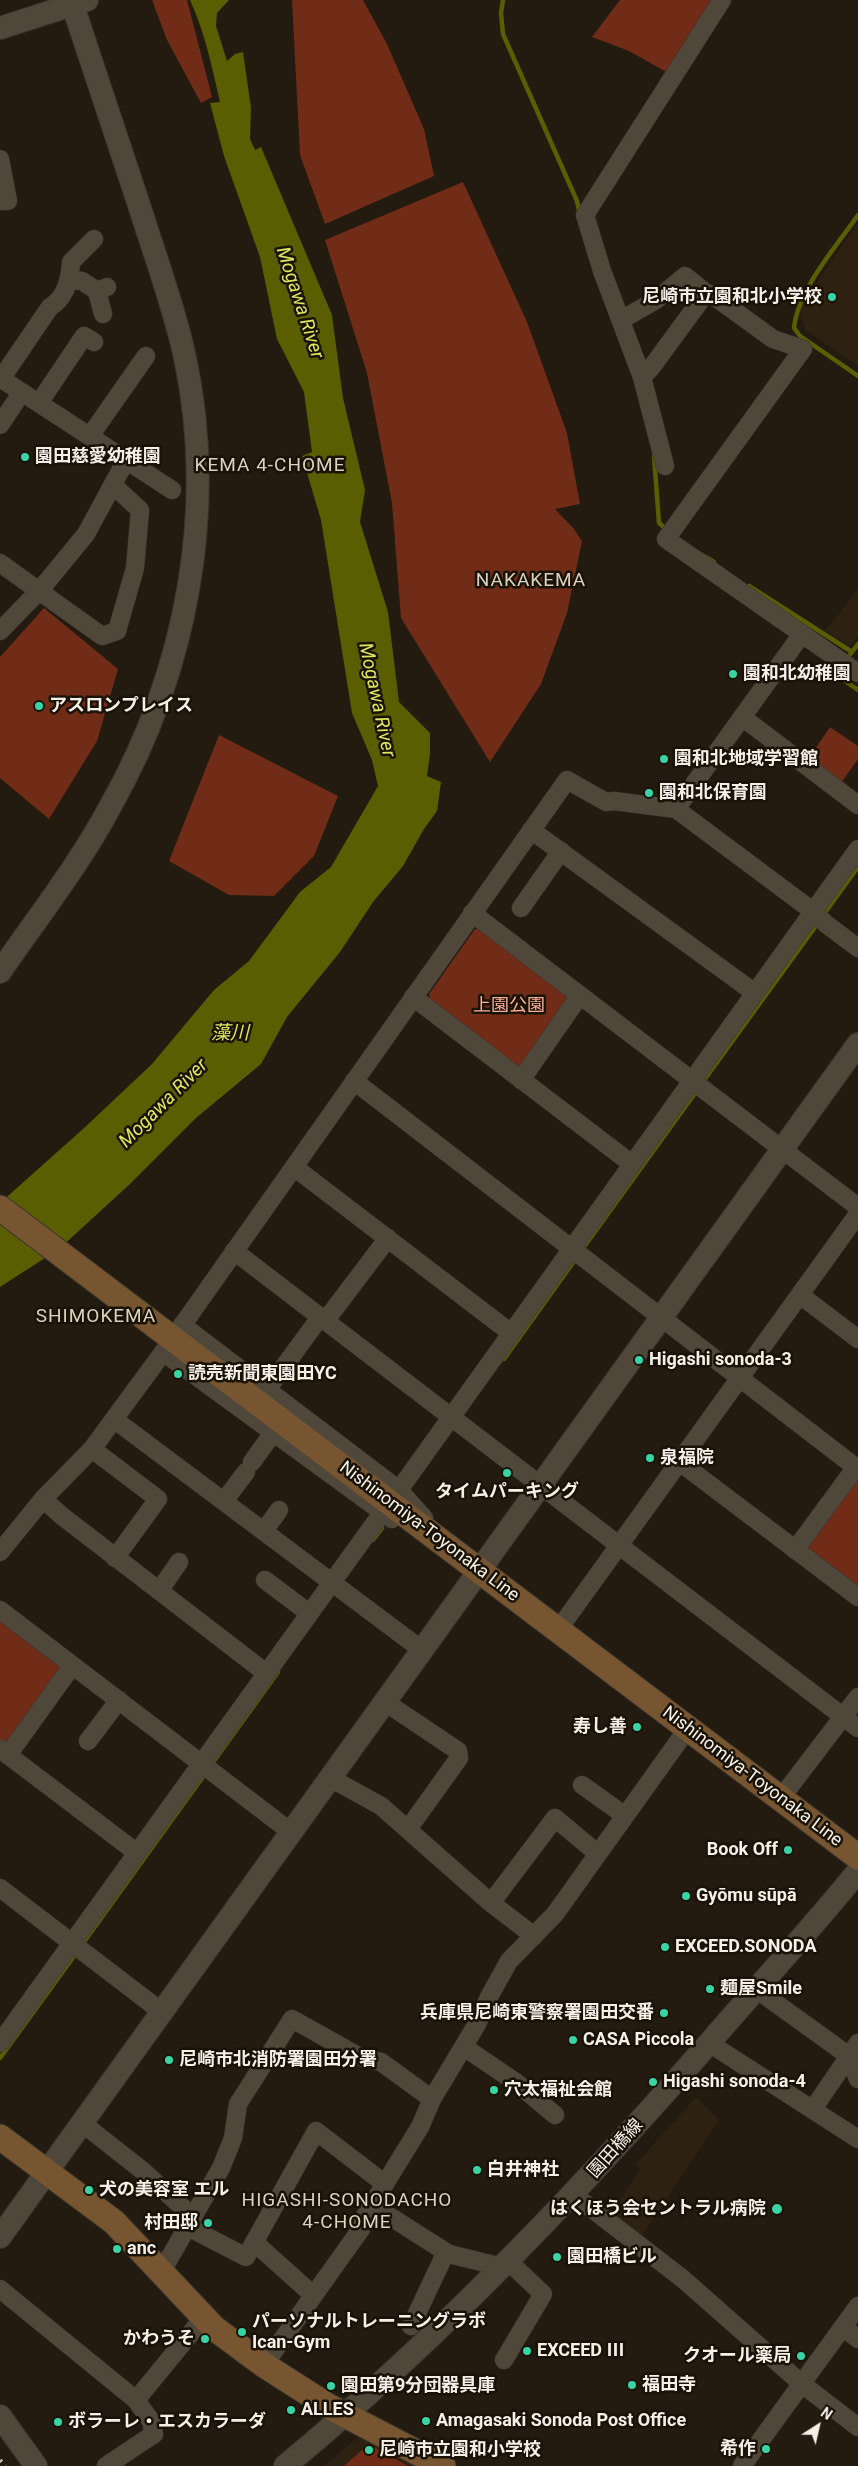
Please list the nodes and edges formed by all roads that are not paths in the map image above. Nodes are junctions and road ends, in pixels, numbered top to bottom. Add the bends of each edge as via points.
1 (722, 0) edge
2 (78, 2) edge
3 (0, 28) edge
4 (0, 159) edge
5 (0, 202) edge
6 (94, 239) dead end
7 (70, 280) junction
8 (706, 293) junction
9 (103, 314) dead end
10 (621, 320) junction
11 (84, 336) dead end
12 (146, 356) dead end
13 (642, 377) junction
14 (1, 379) edge
15 (22, 392) junction
16 (38, 403) junction
17 (0, 425) edge
18 (90, 436) junction
19 (126, 462) junction
20 (665, 466) dead end
21 (114, 486) junction
22 (172, 490) dead end
23 (0, 563) edge
24 (40, 590) junction
25 (1, 629) edge
26 (802, 634) junction
27 (849, 666) edge
28 (742, 717) junction
29 (858, 805) edge
30 (676, 809) junction
31 (531, 830) junction
32 (858, 849) edge
33 (561, 851) junction
34 (521, 908) dead end
35 (472, 913) junction
36 (819, 917) junction
37 (858, 948) edge
38 (0, 972) edge
39 (755, 993) junction
40 (580, 995) junction
41 (413, 998) junction
42 (858, 1044) edge
43 (521, 1080) junction
44 (354, 1081) junction
45 (697, 1084) junction
46 (782, 1150) junction
47 (632, 1164) junction
48 (294, 1167) junction
49 (0, 1208) edge
50 (858, 1214) edge
51 (388, 1238) junction
52 (234, 1251) junction
53 (576, 1252) junction
54 (800, 1295) junction
55 (662, 1317) junction
56 (324, 1318) junction
57 (511, 1333) junction
58 (175, 1340) junction
59 (858, 1340) edge
60 (740, 1378) junction
61 (260, 1395) junction
62 (115, 1420) junction
63 (456, 1421) junction
64 (273, 1433) junction
65 (92, 1449) junction
66 (681, 1463) junction
67 (857, 1468) edge
68 (540, 1486) junction
69 (399, 1490) junction
70 (43, 1499) junction
71 (224, 1501) junction
72 (278, 1510) dead end
73 (382, 1513) junction
74 (264, 1531) junction
75 (619, 1545) junction
76 (795, 1550) junction
77 (0, 1552) edge
78 (456, 1553) junction
79 (115, 1558) junction
80 (179, 1562) dead end
81 (480, 1570) junction
82 (265, 1580) dead end
83 (336, 1585) junction
84 (158, 1590) junction
85 (858, 1598) edge
86 (0, 1610) edge
87 (309, 1613) junction
88 (558, 1630) junction
89 (422, 1650) junction
90 (72, 1666) junction
91 (266, 1672) junction
92 (858, 1697) edge
93 (119, 1700) junction
94 (385, 1702) junction
95 (844, 1717) junction
96 (688, 1728) junction
97 (858, 1728) edge
98 (88, 1741) dead end
99 (4, 1752) edge
100 (205, 1767) junction
101 (330, 1778) junction
102 (582, 1785) dead end
103 (781, 1798) junction
104 (624, 1815) junction
105 (408, 1828) junction
106 (291, 1832) junction
107 (136, 1852) junction
108 (597, 1853) junction
109 (858, 1857) edge
110 (858, 1871) edge
111 (0, 1888) edge
112 (491, 1903) junction
113 (534, 1936) junction
114 (76, 1946) junction
115 (756, 1988) junction
116 (162, 2012) junction
117 (2, 2035) edge
118 (709, 2043) junction
119 (464, 2047) junction
120 (853, 2050) edge
121 (858, 2079) edge
122 (432, 2099) junction
123 (813, 2109) junction
124 (555, 2115) dead end
125 (82, 2123) junction
126 (0, 2137) edge
127 (858, 2139) edge
128 (48, 2172) junction
129 (385, 2184) junction
130 (574, 2195) junction
131 (372, 2205) junction
132 (191, 2222) junction
133 (0, 2237) edge
134 (254, 2242) junction
135 (446, 2252) junction
136 (505, 2264) junction
137 (162, 2271) junction
138 (0, 2289) edge
139 (313, 2295) junction
140 (858, 2306) edge
141 (204, 2317) junction
142 (411, 2326) dead end
143 (843, 2327) junction
144 (858, 2338) edge
145 (504, 2360) dead end
146 (264, 2365) junction
147 (802, 2384) junction
148 (136, 2400) junction
149 (346, 2415) junction
150 (0, 2416) edge
151 (858, 2427) edge
152 (36, 2466) edge
153 (106, 2466) edge
154 (285, 2466) edge
155 (443, 2466) edge
156 (742, 2466) edge

1 - 10 street via 585,215
2 - 3 street
2 - 38 street via 184,354 193,409 198,487 196,535 181,630 148,728 110,807
4 - 5 street via 8,201
6 - 7 street via 71,262
7 - 9 street via 102,289
7 - 14 street via 58,302 50,307
8 - 10 street via 685,276 656,300
8 - 13 street
8 - 26 street via 773,339 802,349 666,539
10 - 13 street
11 - 16 street
12 - 18 street
13 - 20 street
14 - 15 street
15 - 16 street
15 - 17 street
16 - 18 street
18 - 19 street
19 - 21 street
19 - 22 street
21 - 24 street via 86,534
21 - 24 street via 140,510 135,568 117,631 102,636
23 - 24 street
24 - 25 street
26 - 27 street
26 - 28 street
28 - 29 street
28 - 30 street
30 - 31 street via 606,802 567,780
30 - 36 street
31 - 33 street
31 - 35 street
32 - 36 street
33 - 34 street
33 - 39 street
35 - 40 street
35 - 41 street
36 - 37 street
36 - 39 street
39 - 45 street
40 - 43 street
40 - 45 street
41 - 43 street
41 - 44 street
42 - 46 street
43 - 47 street
44 - 48 street
44 - 53 street
45 - 46 street
45 - 47 street
46 - 50 street
46 - 55 street
47 - 53 street
48 - 51 street
48 - 52 street
49 - 58 main road, Nishinomiya-Toyonaka Line
50 - 54 street
51 - 56 street
51 - 57 street
52 - 56 street
52 - 58 street
53 - 55 street
53 - 57 street
54 - 59 street
54 - 60 street
55 - 60 street
55 - 68 street
56 - 61 street
56 - 63 street
57 - 63 street
58 - 61 main road, Nishinomiya-Toyonaka Line
58 - 62 street
58 - 64 street
60 - 66 street
60 - 67 street
61 - 69 street
61 - 78 main road, Nishinomiya-Toyonaka Line
62 - 65 street
62 - 71 street
63 - 68 street
63 - 69 street
64 - 71 street
64 - 73 street
65 - 70 street
65 - 79 street via 158,1499
66 - 75 street
66 - 76 street
67 - 76 street
68 - 75 street
68 - 81 street
69 - 78 street
70 - 77 street
70 - 79 street
71 - 74 street
72 - 74 street
73 - 78 street
73 - 83 street
74 - 83 street
75 - 88 street
75 - 95 street
76 - 85 street
78 - 81 main road, Nishinomiya-Toyonaka Line
79 - 84 street
80 - 84 street
81 - 88 main road, Nishinomiya-Toyonaka Line
81 - 89 street
82 - 87 street
83 - 87 street
83 - 89 street
84 - 91 street
86 - 90 street
87 - 91 street
88 - 96 main road, Nishinomiya-Toyonaka Line
89 - 94 street
90 - 93 street
90 - 99 street
91 - 100 street
92 - 95 street
93 - 98 street
93 - 100 street
94 - 101 street
94 - 105 street via 458,1751 459,1758
95 - 97 street
95 - 103 street
96 - 103 main road, Nishinomiya-Toyonaka Line
96 - 104 street
99 - 107 street
100 - 106 street
100 - 107 street
101 - 105 street via 381,1806
101 - 106 street
102 - 104 street
103 - 109 main road, Nishinomiya-Toyonaka Line
104 - 108 street
105 - 112 street
106 - 116 street
107 - 114 street
108 - 112 street via 555,1818
108 - 113 street via 555,1914
110 - 115 street, 園田橋線
111 - 114 street
112 - 113 street
113 - 119 street via 509,1961
114 - 116 street
114 - 117 street
115 - 118 street, 園田橋線
115 - 120 street
116 - 125 street
118 - 123 street
118 - 130 street, 園田橋線
119 - 122 street
119 - 124 street
120 - 121 street
120 - 123 street
122 - 129 street via 420,2127
122 - 132 street via 382,2062 360,2057 292,2019 238,2104 230,2146
123 - 127 street
125 - 128 street
125 - 132 street via 143,2171
126 - 128 main road
128 - 133 street
128 - 137 main road via 114,2222
129 - 131 street
129 - 134 street via 316,2131
130 - 136 street, 園田橋線
130 - 147 street via 683,2278
131 - 135 street
131 - 139 street via 361,2229
132 - 134 street via 246,2257
132 - 137 street
134 - 139 street
135 - 136 street
135 - 142 street
136 - 145 street via 543,2294
136 - 149 street, 園田橋線
137 - 141 main road
138 - 148 street
139 - 146 street
140 - 143 street
141 - 146 main road
141 - 148 street
143 - 144 street
143 - 147 street
146 - 149 main road
147 - 151 street
147 - 156 street
148 - 153 street via 151,2421 154,2434
149 - 154 street, 園田橋線
149 - 155 main road
150 - 152 street

